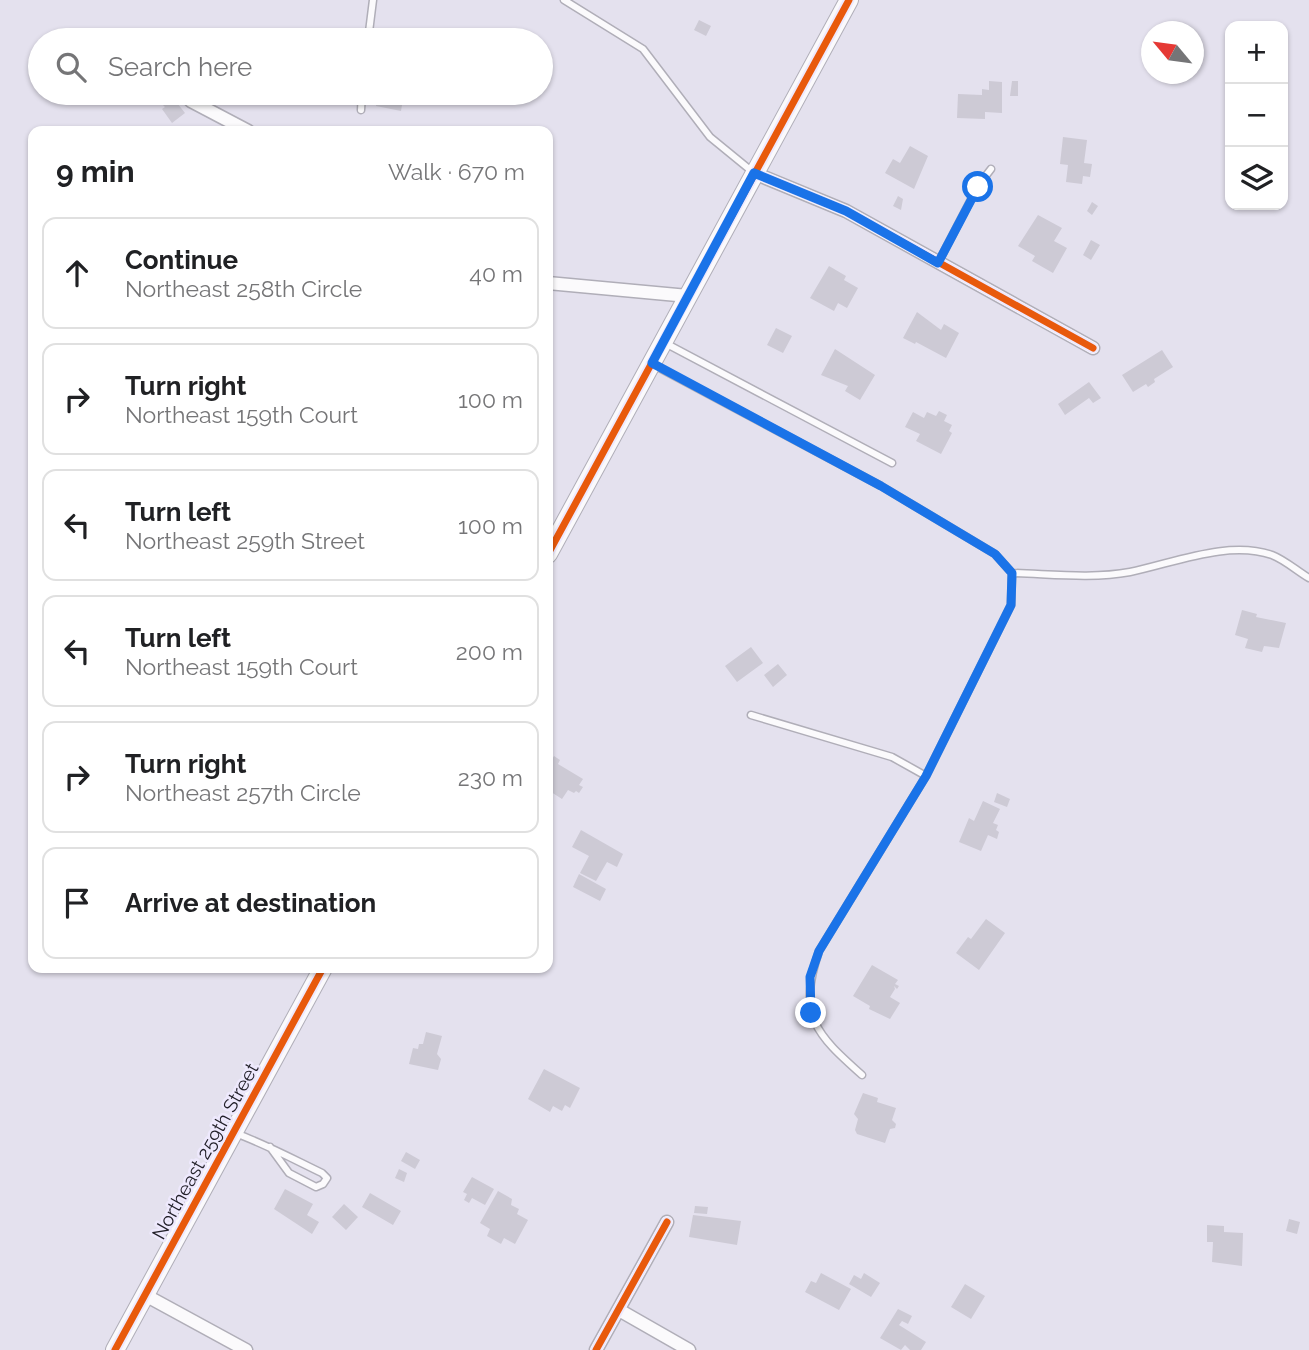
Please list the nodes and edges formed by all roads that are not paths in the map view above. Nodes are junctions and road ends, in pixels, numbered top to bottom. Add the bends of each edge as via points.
1 (373, 0) edge
2 (564, 0) edge
3 (849, 0) edge
4 (370, 28) edge
5 (199, 105) edge
6 (361, 105) edge
7 (361, 110) dead end
8 (238, 126) edge
9 (991, 169) dead end
10 (754, 173) junction
11 (938, 263) junction
12 (553, 284) edge
13 (688, 296) junction
14 (663, 342) junction
15 (1093, 348) dead end
16 (652, 363) junction
17 (892, 463) dead end
18 (553, 545) edge
19 (1012, 573) junction
20 (1309, 578) edge
21 (751, 715) dead end
22 (926, 776) junction
23 (320, 973) edge
24 (862, 1075) dead end
25 (233, 1132) junction
26 (270, 1147) junction
27 (667, 1222) dead end
28 (145, 1295) junction
29 (619, 1310) junction
30 (115, 1350) edge
31 (246, 1350) edge
32 (596, 1350) edge
33 (689, 1350) edge

1 - 4 lane
2 - 10 lane via 643,49 710,137
3 - 10 street
5 - 8 street
6 - 7 lane
9 - 11 lane
10 - 11 street via 846,211
10 - 13 street
11 - 15 street
12 - 13 street
13 - 14 street
14 - 16 street
14 - 17 lane
16 - 18 street
16 - 19 lane via 881,486 995,554
19 - 20 lane via 1128,572 1206,553 1244,551 1273,555
19 - 22 lane via 1011,605
21 - 22 lane via 892,757
22 - 24 lane via 819,951 810,977 811,1013 826,1043
23 - 25 street, Northeast 259th Street
25 - 26 lane
25 - 28 street, Northeast 259th Street
26 - 26 lane via 322,1173 327,1178 316,1187 289,1173
27 - 29 street
28 - 30 street, Northeast 259th Street
28 - 31 street
29 - 32 street
29 - 33 street

